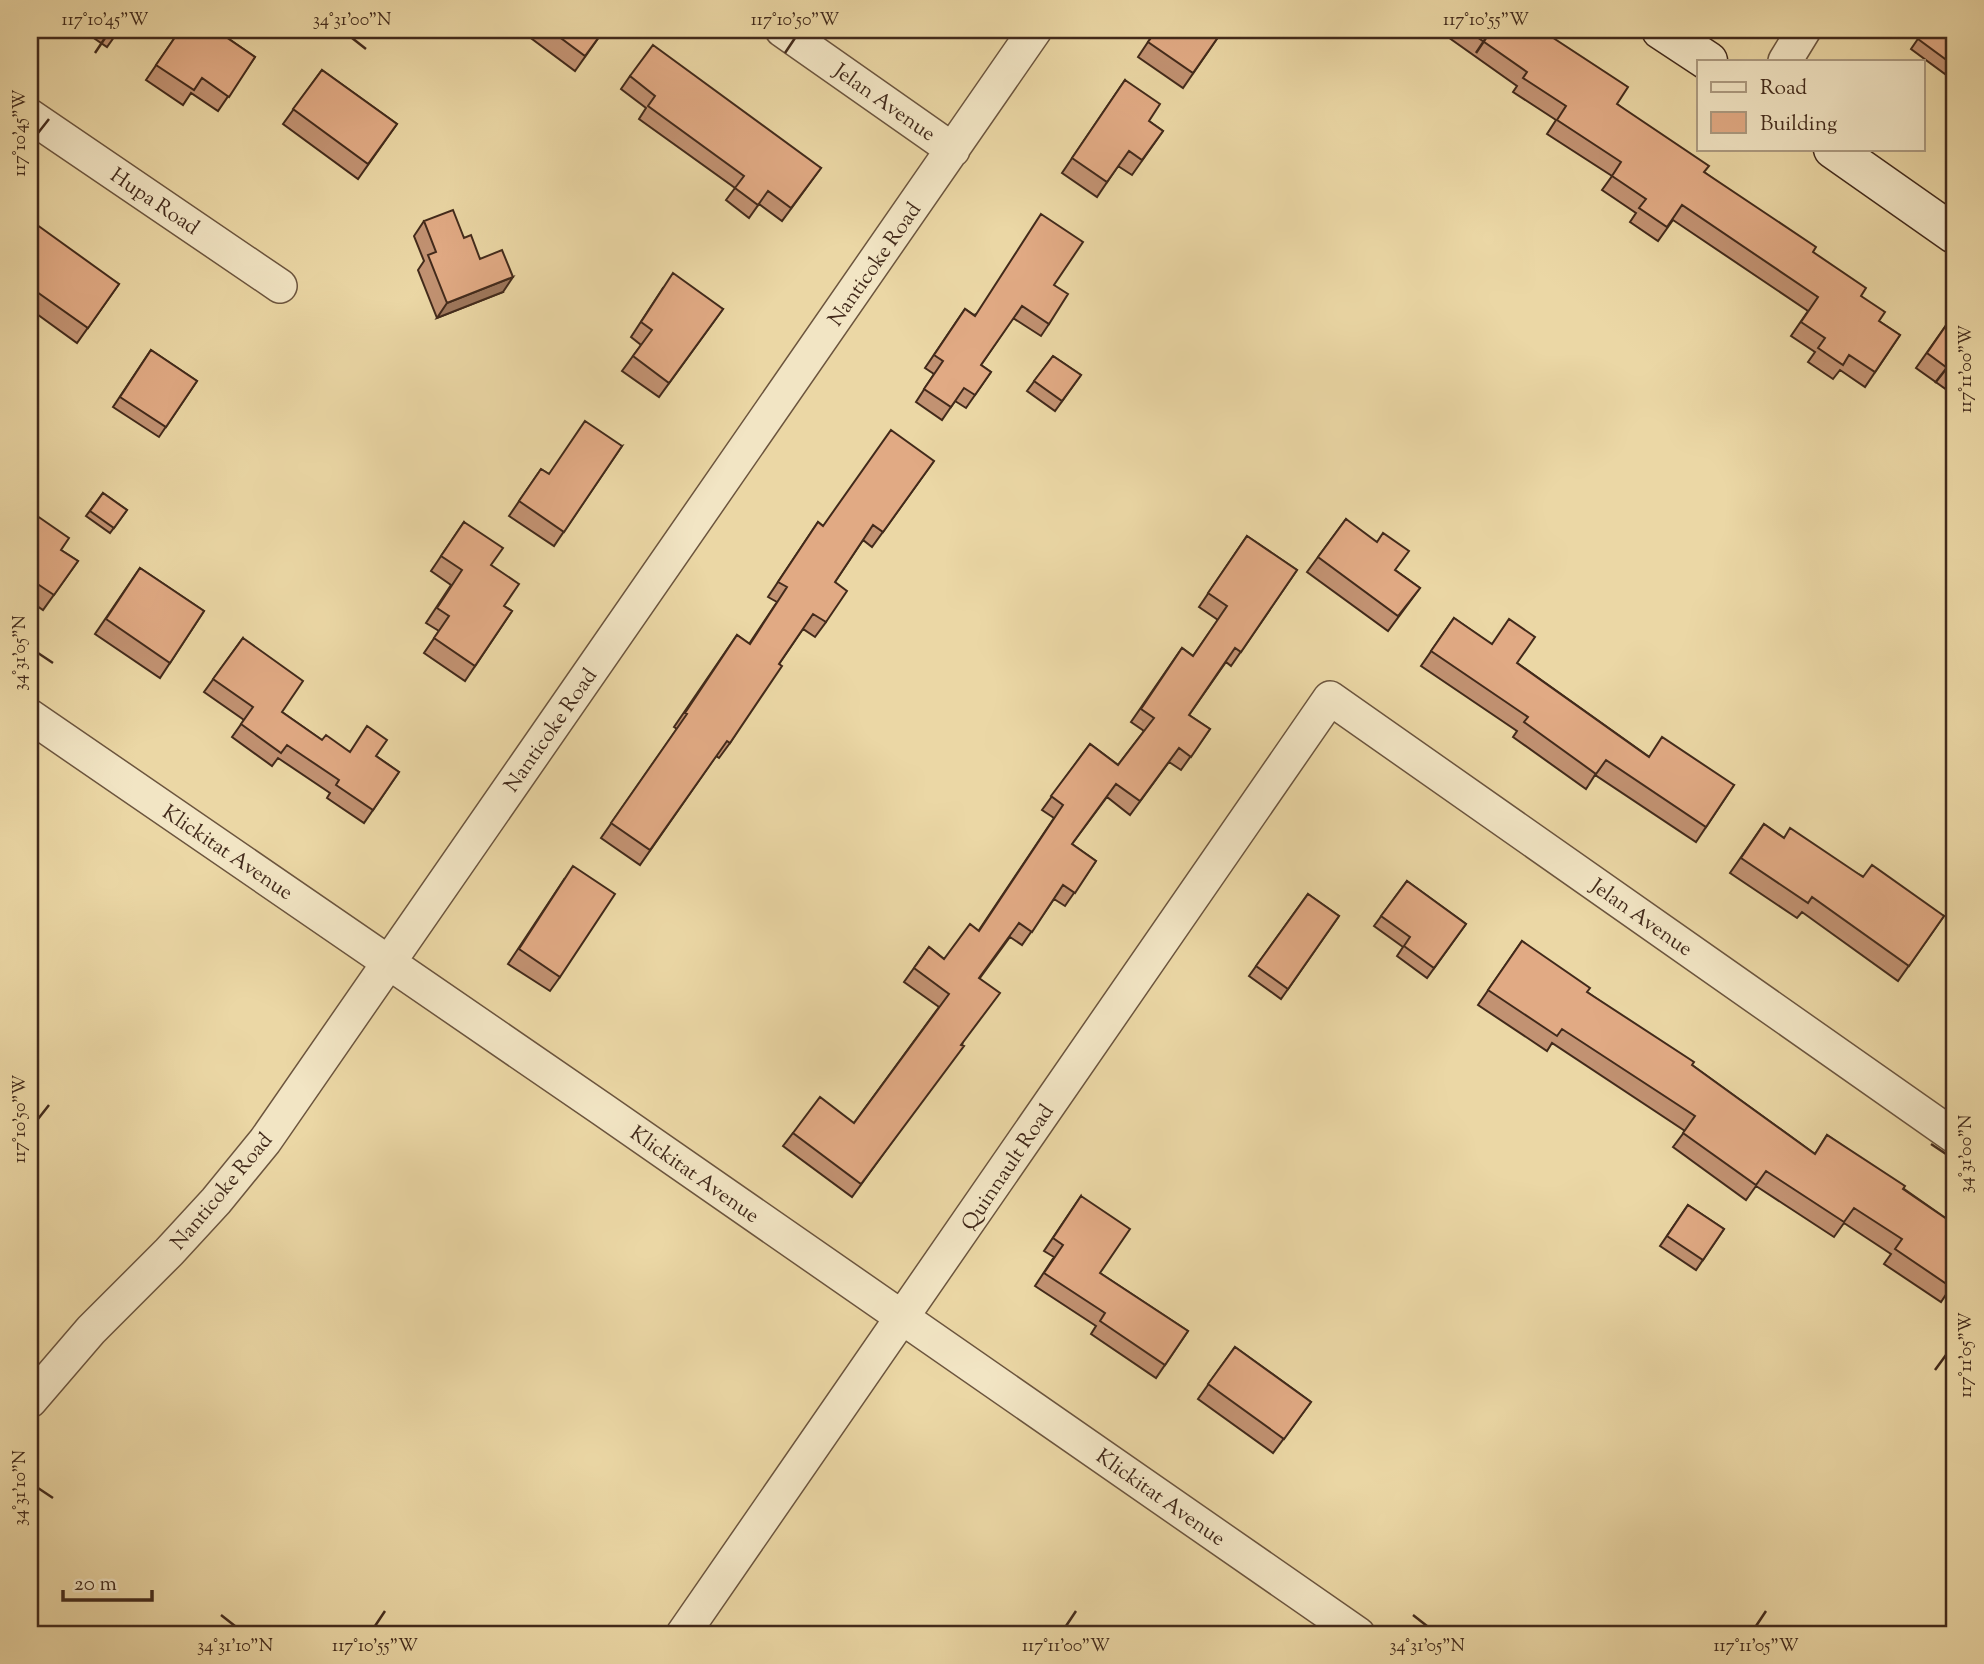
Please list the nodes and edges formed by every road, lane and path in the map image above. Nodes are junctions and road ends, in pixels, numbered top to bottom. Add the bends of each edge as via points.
1 (782, 30) edge
2 (1035, 30) edge
3 (1661, 30) edge
4 (1804, 30) edge
5 (1706, 60) edge
6 (1786, 60) edge
7 (30, 116) edge
8 (953, 150) junction
9 (1834, 150) edge
10 (1954, 234) edge
11 (280, 286) dead end
12 (1330, 698) joint
13 (30, 716) edge
14 (388, 963) junction
15 (1954, 1136) edge
16 (903, 1319) junction
17 (30, 1401) edge
18 (683, 1634) edge
19 (1359, 1634) edge

1 - 8 street, Jelan Avenue
2 - 8 street, Nanticoke Road
3 - 5 street
4 - 6 street
7 - 11 street, Hupa Road
8 - 14 street, Nanticoke Road
9 - 10 street
12 - 15 street, Jelan Avenue
12 - 16 street, Quinnault Road
13 - 14 street, Klickitat Avenue
14 - 16 street, Klickitat Avenue
14 - 17 street, Nanticoke Road via 265,1141 216,1201 91,1330
16 - 18 street, Quinnault Road
16 - 19 street, Klickitat Avenue

